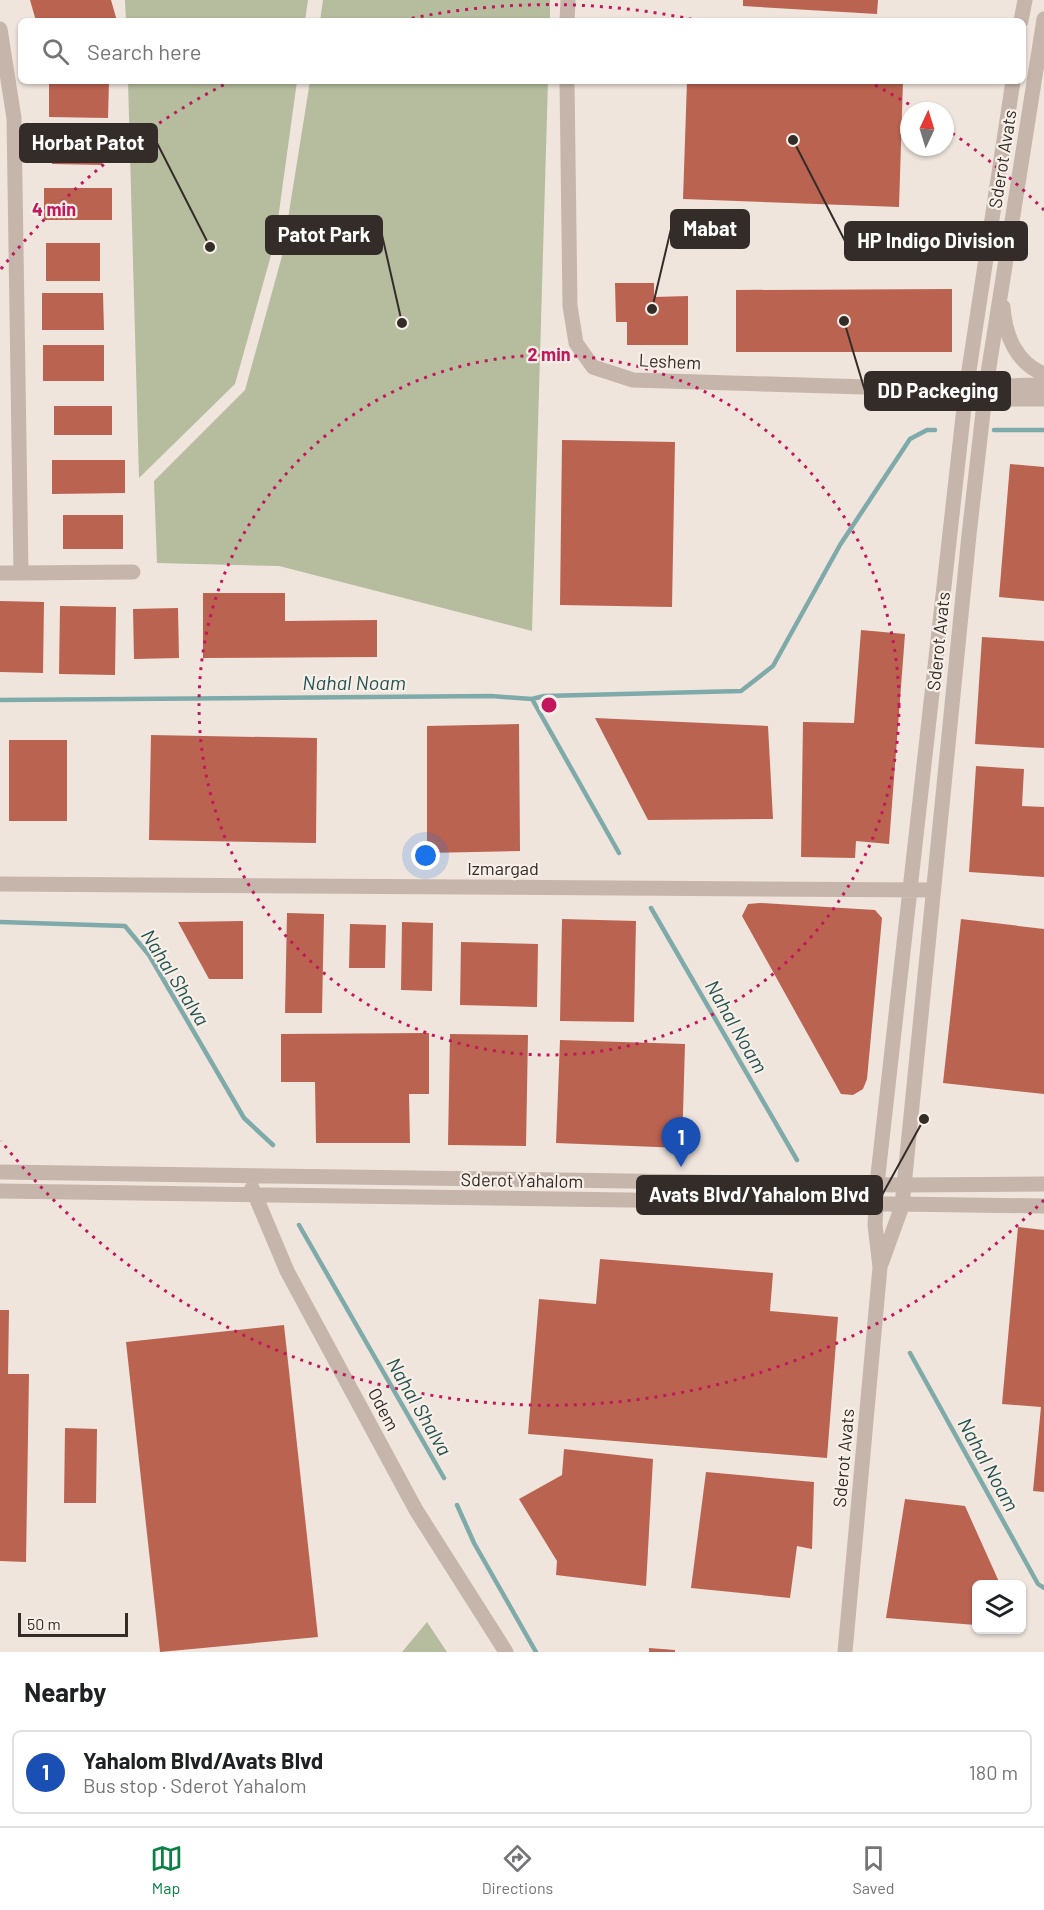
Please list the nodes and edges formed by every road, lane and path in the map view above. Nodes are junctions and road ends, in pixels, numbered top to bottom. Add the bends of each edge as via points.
1 (568, 0) edge
2 (1024, 0) edge
3 (567, 18) edge
4 (1021, 18) edge
5 (1044, 19) edge
6 (0, 29) edge
7 (567, 84) edge
8 (1012, 84) edge
9 (1002, 285) junction
10 (1044, 374) edge
11 (1044, 385) edge
12 (966, 390) junction
13 (986, 392) junction
14 (1044, 399) edge
15 (133, 572) dead end
16 (0, 573) edge
17 (21, 573) junction
18 (0, 884) edge
19 (910, 890) junction
20 (933, 890) junction
21 (0, 1172) edge
22 (247, 1174) junction
23 (877, 1184) junction
24 (1044, 1184) edge
25 (904, 1185) junction
26 (0, 1191) edge
27 (255, 1195) junction
28 (874, 1206) junction
29 (902, 1206) junction
30 (1044, 1206) edge
31 (880, 1267) junction
32 (506, 1652) edge
33 (844, 1652) edge

1 - 3 street
2 - 4 street
5 - 9 street, Sderot Avats
6 - 17 street via 14,118
7 - 12 street, Leshem via 570,306 576,343 593,367 633,380
8 - 12 street, Sderot Avats
9 - 10 street via 1010,342 1022,359
9 - 13 street, Sderot Avats
11 - 13 street, Leshem
12 - 13 street, Leshem
12 - 19 street, Sderot Avats
13 - 14 street, Leshem
13 - 20 street, Sderot Avats
15 - 17 street
16 - 17 street
18 - 19 street, Izmargad
19 - 20 street, Izmargad
19 - 23 street, Sderot Avats
20 - 25 street, Sderot Avats
21 - 22 street, Sderot Yahalom
22 - 23 street, Sderot Yahalom
22 - 27 street, Odem
23 - 25 street, Sderot Yahalom
23 - 28 street, Sderot Avats
24 - 25 street, Sderot Yahalom
25 - 29 street, Sderot Avats
26 - 27 street, Sderot Yahalom
27 - 28 street, Sderot Yahalom
27 - 32 street, Odem via 287,1271 416,1510
28 - 29 street, Sderot Yahalom
28 - 31 street, Sderot Avats
29 - 30 street, Sderot Yahalom
29 - 31 street, Sderot Avats
31 - 33 street, Sderot Avats

